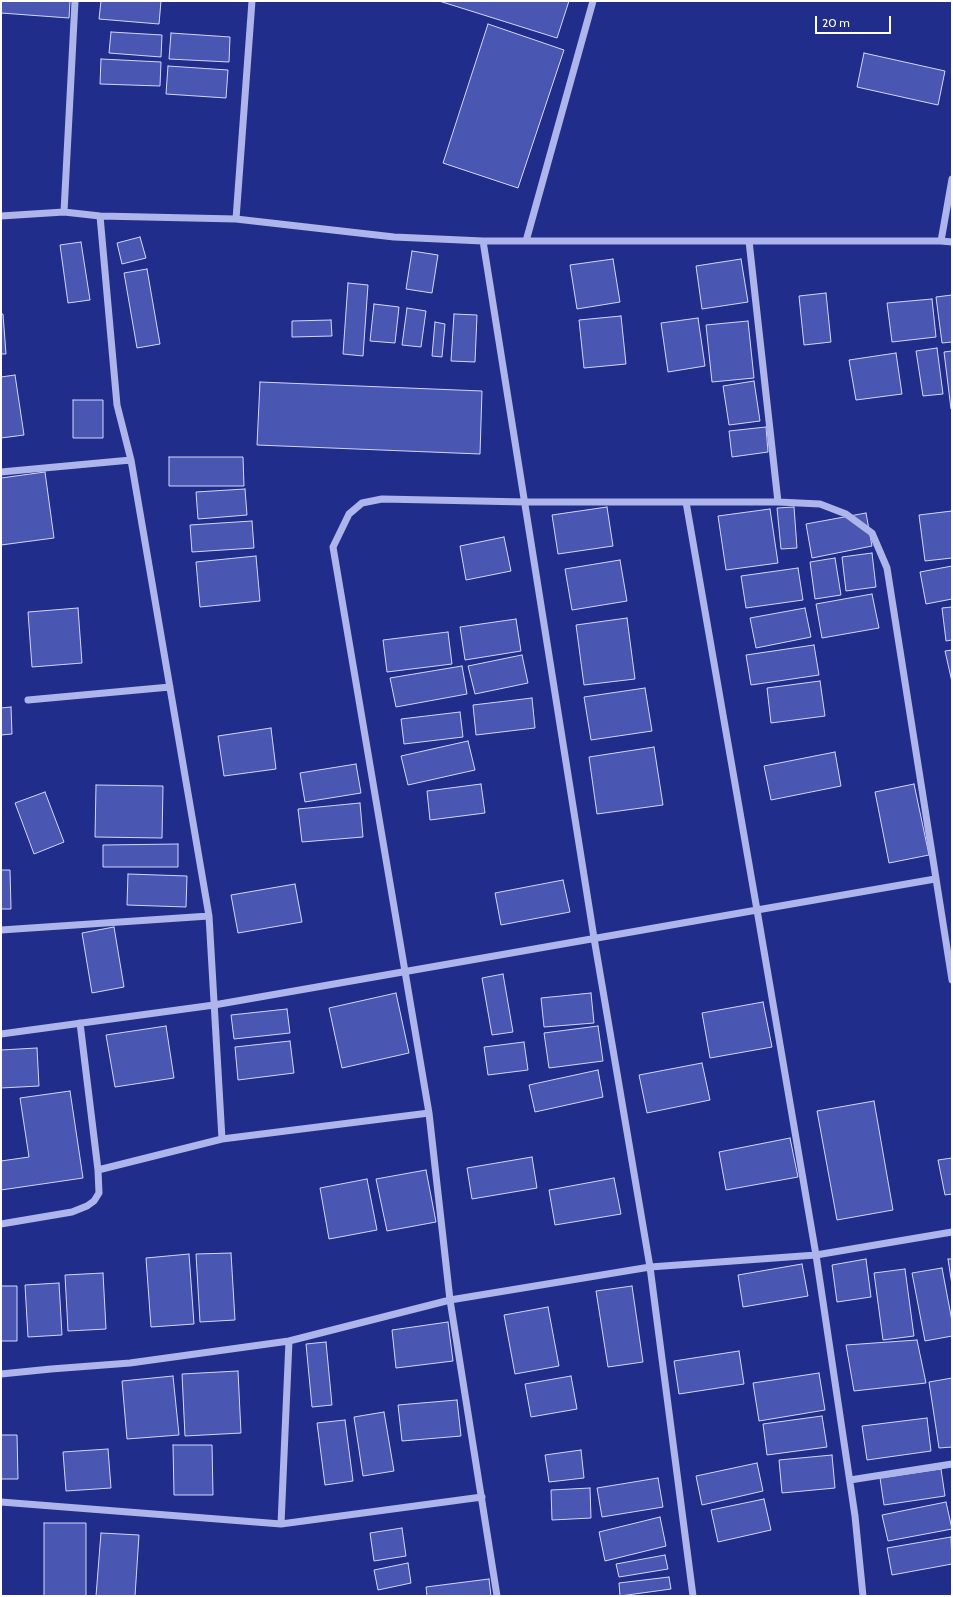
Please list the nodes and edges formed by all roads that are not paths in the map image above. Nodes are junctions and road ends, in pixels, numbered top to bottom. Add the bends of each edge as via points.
1 (75, 1) edge
2 (252, 1) edge
3 (592, 1) edge
4 (952, 179) edge
5 (64, 212) junction
6 (1, 216) edge
7 (100, 216) junction
8 (236, 219) junction
9 (483, 241) junction
10 (526, 241) junction
11 (748, 241) junction
12 (941, 241) junction
13 (952, 242) edge
14 (131, 460) junction
15 (1, 472) edge
16 (524, 502) junction
17 (686, 502) junction
18 (778, 502) junction
19 (170, 687) junction
20 (28, 700) dead end
21 (935, 879) junction
22 (757, 910) junction
23 (209, 916) junction
24 (1, 930) edge
25 (594, 938) junction
26 (405, 971) junction
27 (952, 980) edge
28 (214, 1005) junction
29 (80, 1023) junction
30 (1, 1034) edge
31 (429, 1113) junction
32 (222, 1139) junction
33 (98, 1170) junction
34 (1, 1224) edge
35 (952, 1232) edge
36 (816, 1255) junction
37 (650, 1267) junction
38 (450, 1300) junction
39 (289, 1341) junction
40 (1, 1374) edge
41 (952, 1464) edge
42 (850, 1480) junction
43 (482, 1497) junction
44 (1, 1502) edge
45 (281, 1524) junction
46 (497, 1596) edge
47 (693, 1596) edge
48 (863, 1596) edge

1 - 5 street
2 - 8 street
3 - 10 street
4 - 12 street
5 - 6 street
5 - 7 street
7 - 8 street
7 - 14 street via 117,405
8 - 9 street via 394,237
9 - 10 street
9 - 16 street
10 - 11 street
11 - 12 street
11 - 18 street
12 - 13 street
14 - 15 street
14 - 19 street
16 - 17 street
16 - 25 street
16 - 26 street via 382,499 362,503 349,514 333,547
17 - 18 street
17 - 22 street
18 - 21 street via 820,504 846,514 872,533 886,568
19 - 20 street
19 - 23 street
21 - 22 street
21 - 27 street
22 - 25 street
22 - 36 street
23 - 24 street
23 - 28 street
25 - 26 street
25 - 37 street
26 - 28 street
26 - 31 street
28 - 29 street
28 - 32 street
29 - 30 street
29 - 33 street
31 - 32 street
31 - 38 street
32 - 33 street
33 - 34 street via 99,1193 94,1202 87,1206 72,1212
35 - 36 street
36 - 37 street
36 - 42 street
37 - 38 street
37 - 47 street
38 - 39 street
38 - 43 street
39 - 40 street via 130,1364
39 - 45 street
41 - 42 street
42 - 48 street
43 - 45 street
43 - 46 street
44 - 45 street

